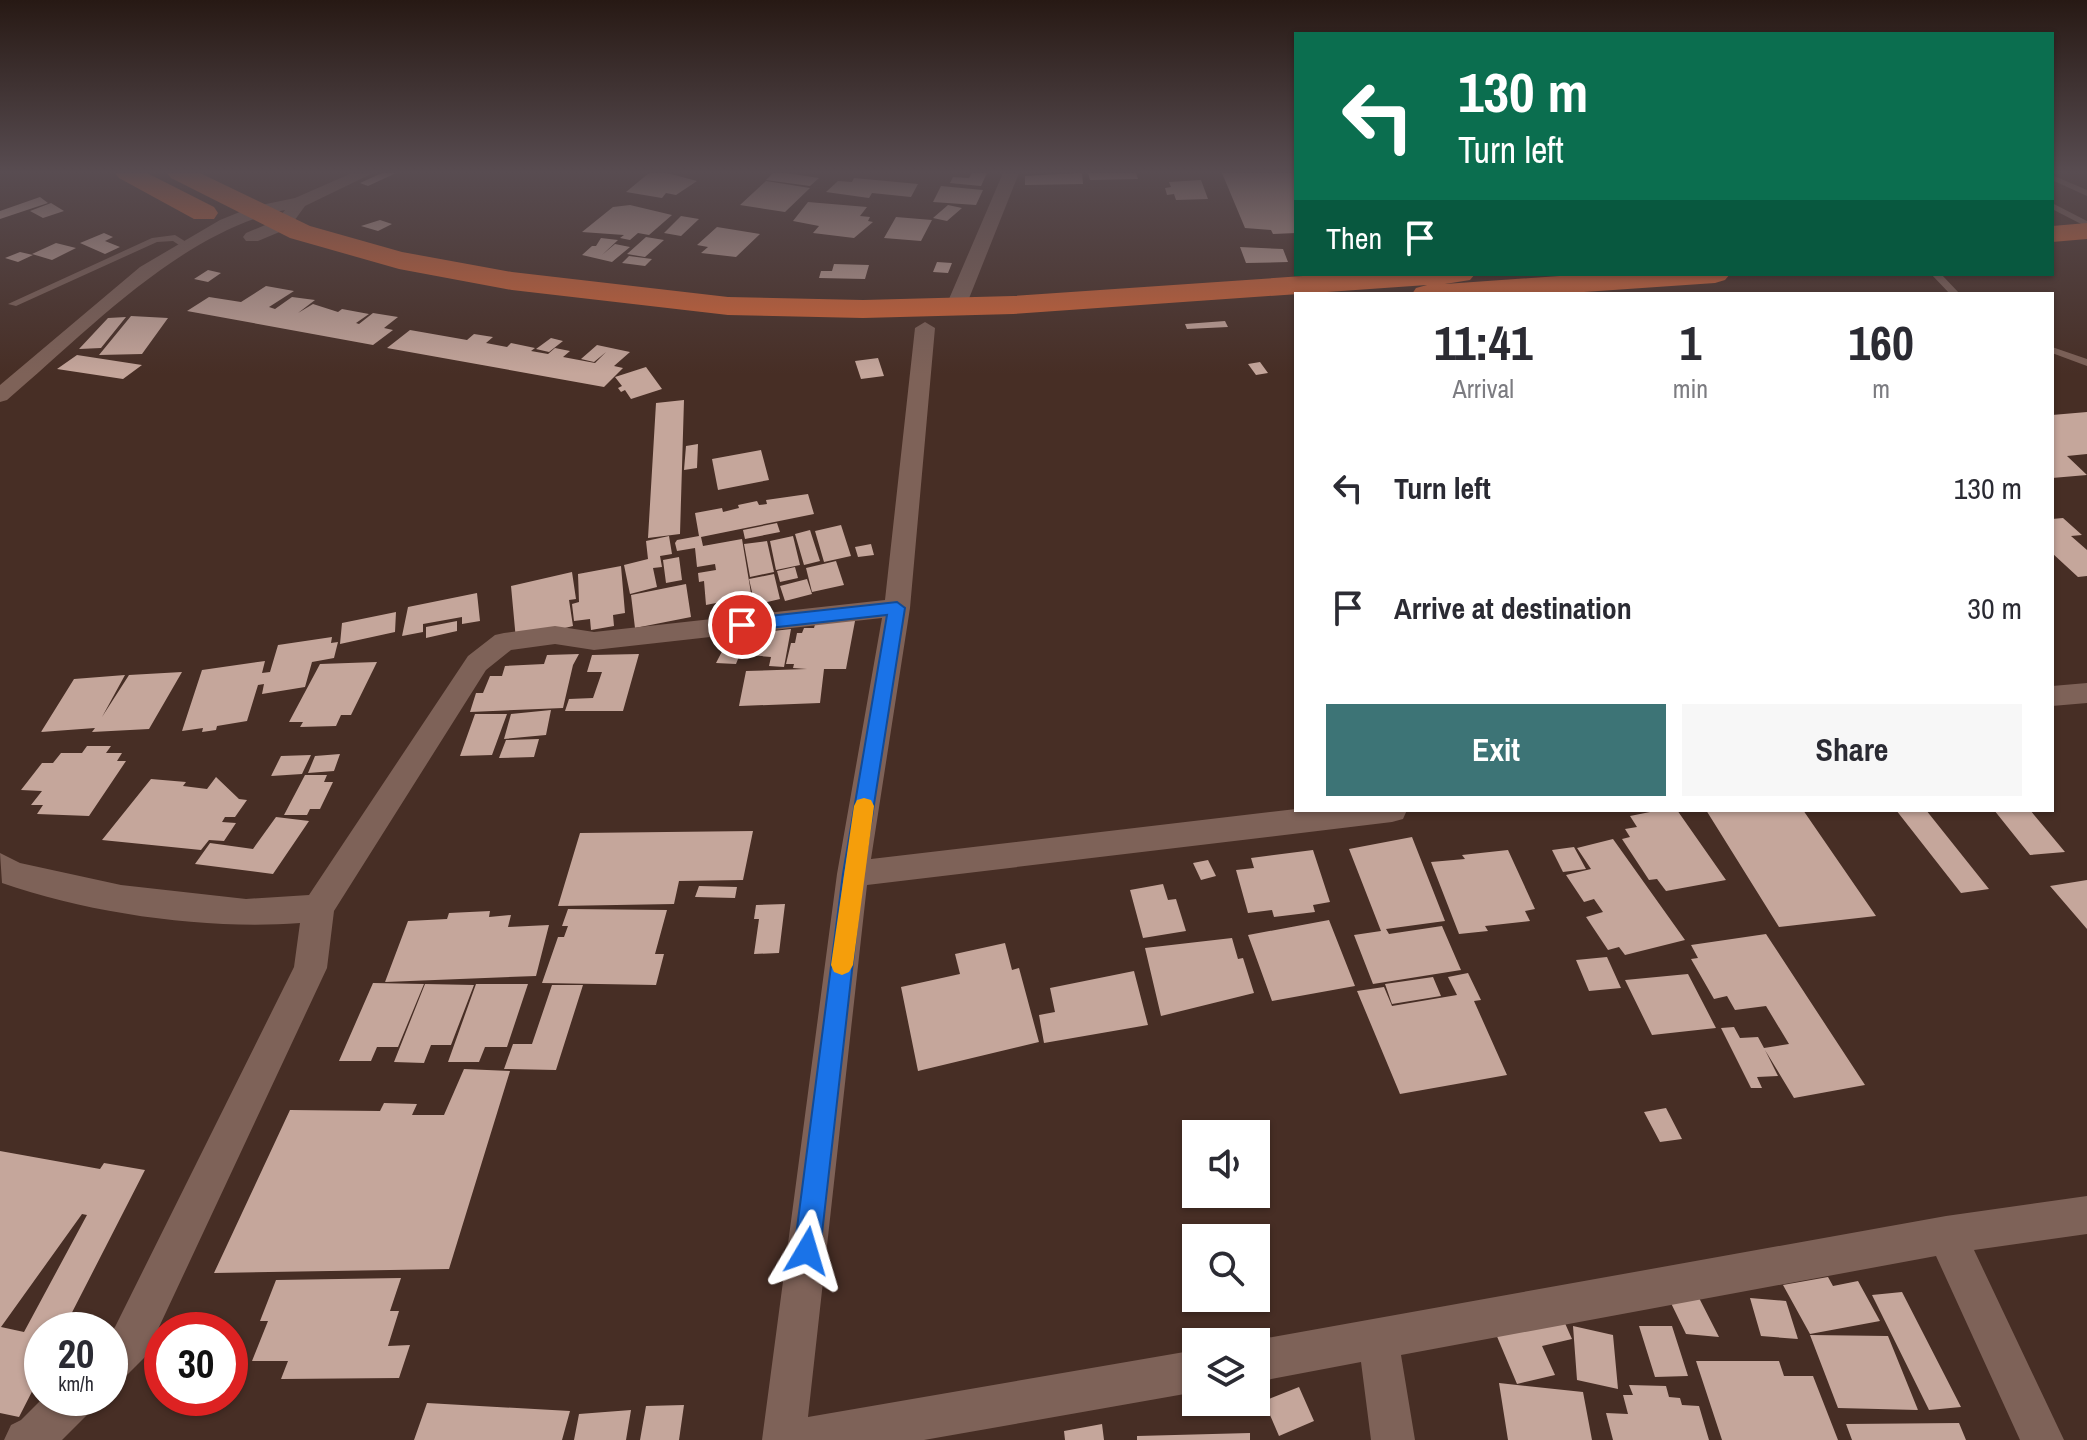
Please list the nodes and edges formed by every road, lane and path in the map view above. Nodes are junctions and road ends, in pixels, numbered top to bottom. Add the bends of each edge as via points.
1 (155, 240) edge
2 (178, 240) edge
3 (207, 240) edge
4 (289, 240) edge
5 (328, 240) edge
6 (983, 240) edge
7 (188, 247) junction
8 (2087, 247) edge
9 (2054, 249) edge
10 (1432, 276) edge
11 (1686, 276) edge
12 (1456, 292) edge
13 (13, 304) dead end
14 (1294, 304) edge
15 (956, 306) junction
16 (925, 328) junction
17 (2054, 351) edge
18 (2087, 363) edge
19 (0, 396) edge
20 (897, 608) junction
21 (2087, 693) edge
22 (2054, 696) edge
23 (1375, 812) edge
24 (0, 866) edge
25 (853, 874) junction
26 (318, 908) junction
27 (2087, 1215) edge
28 (1946, 1235) junction
29 (1378, 1340) junction
30 (128, 1344) edge
31 (1270, 1359) edge
32 (1182, 1373) edge
33 (55, 1416) edge
34 (32, 1438) edge
35 (784, 1440) edge
36 (802, 1440) edge
37 (1393, 1440) edge
38 (2042, 1440) edge

1 - 13 lane
2 - 7 lane
3 - 7 street
4 - 16 highway via 315,261 501,301 730,327
5 - 15 highway via 512,281 651,298 790,309
6 - 15 street
7 - 19 street via 147,271
8 - 9 highway
10 - 15 highway
11 - 12 highway
14 - 16 highway
16 - 20 street
17 - 18 lane
20 - 25 street
20 - 26 street via 594,641 555,635 504,642 477,663
21 - 22 street
23 - 25 street
24 - 26 street via 13,874 121,899 246,913
25 - 35 street
26 - 30 street via 310,968
27 - 28 street
28 - 29 street
28 - 38 street
29 - 31 street
29 - 37 street
32 - 36 street
33 - 34 street

